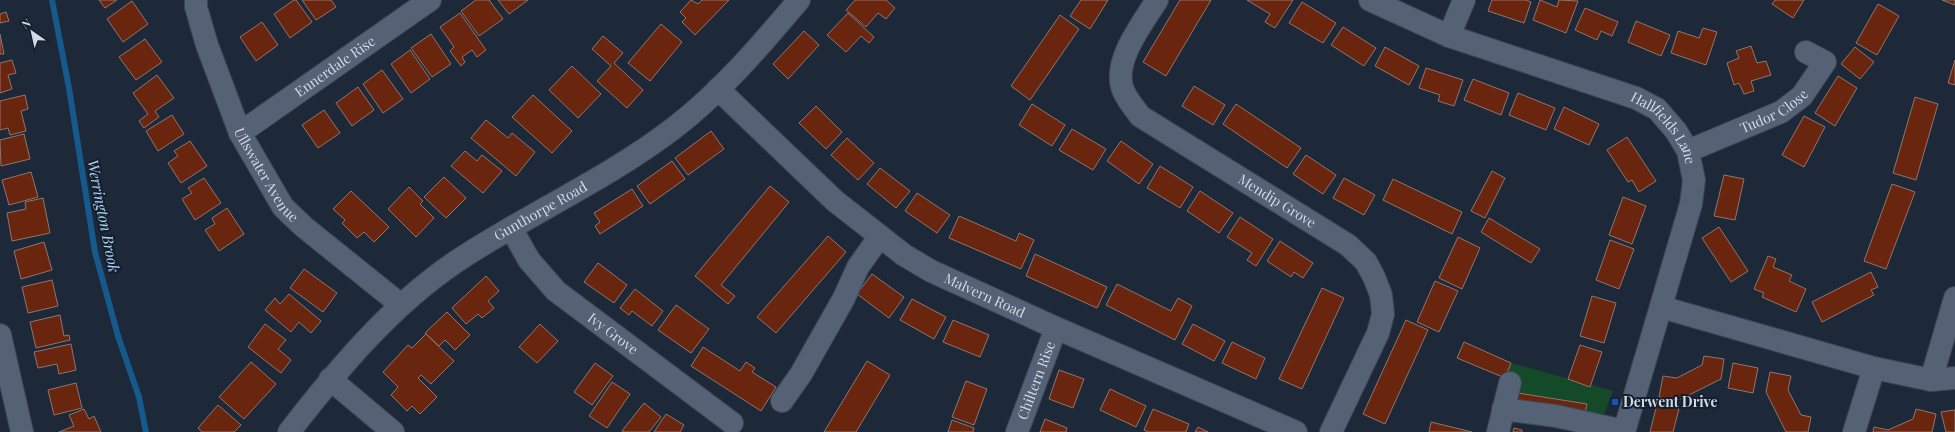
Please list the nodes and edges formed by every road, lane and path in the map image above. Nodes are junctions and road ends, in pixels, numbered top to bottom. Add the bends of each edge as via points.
1 (196, 0) edge
2 (430, 0) edge
3 (799, 0) edge
4 (1157, 0) edge
5 (1370, 0) edge
6 (1464, 0) edge
7 (1449, 36) junction
8 (1806, 52) dead end
9 (718, 89) junction
10 (240, 133) junction
11 (1688, 151) junction
12 (511, 228) junction
13 (880, 236) junction
14 (1955, 298) edge
15 (401, 305) junction
16 (1661, 307) junction
17 (1056, 328) junction
18 (0, 335) edge
19 (1874, 368) junction
20 (1955, 378) edge
21 (330, 379) junction
22 (1931, 380) junction
23 (1510, 382) dead end
24 (782, 401) dead end
25 (1504, 409) junction
26 (732, 423) dead end
27 (22, 432) edge
28 (290, 432) edge
29 (393, 432) edge
30 (1016, 432) edge
31 (1296, 432) edge
32 (1331, 432) edge
33 (1498, 432) edge
34 (1624, 432) edge
35 (1854, 432) edge

1 - 10 street, Ullswater Avenue via 207,45
2 - 10 street, Ennerdale Rise
3 - 9 street, Gunthorpe Road
4 - 32 street, Mendip Grove via 1124,56 1122,87 1129,102 1140,116 1348,245 1366,262 1374,277 1381,295 1383,314 1378,333
5 - 7 street, Hallfields Lane
6 - 7 street
7 - 11 street, Hallfields Lane via 1636,98 1657,109 1676,131
8 - 11 street, Tudor Close via 1825,62 1802,96 1781,112
9 - 12 street, Gunthorpe Road via 674,128 627,161
9 - 13 street, Malvern Road via 835,201
10 - 15 street, Ullswater Avenue via 283,207
11 - 16 street, Hallfields Lane via 1694,180 1691,204
12 - 15 street, Gunthorpe Road via 456,261
12 - 26 street, Ivy Grove via 529,260 556,291
13 - 17 street, Malvern Road via 904,255 931,271
13 - 24 street via 858,267 844,298 801,374
14 - 22 street
15 - 21 street, Gunthorpe Road via 374,330
16 - 19 street
16 - 34 street, Hallfields Lane
17 - 30 street, Chiltern Rise
17 - 31 street, Malvern Road
18 - 27 street
19 - 22 street
19 - 35 street
20 - 22 street
21 - 28 street, Gunthorpe Road
21 - 29 street
23 - 25 street
25 - 33 street
25 - 34 street via 1556,416

